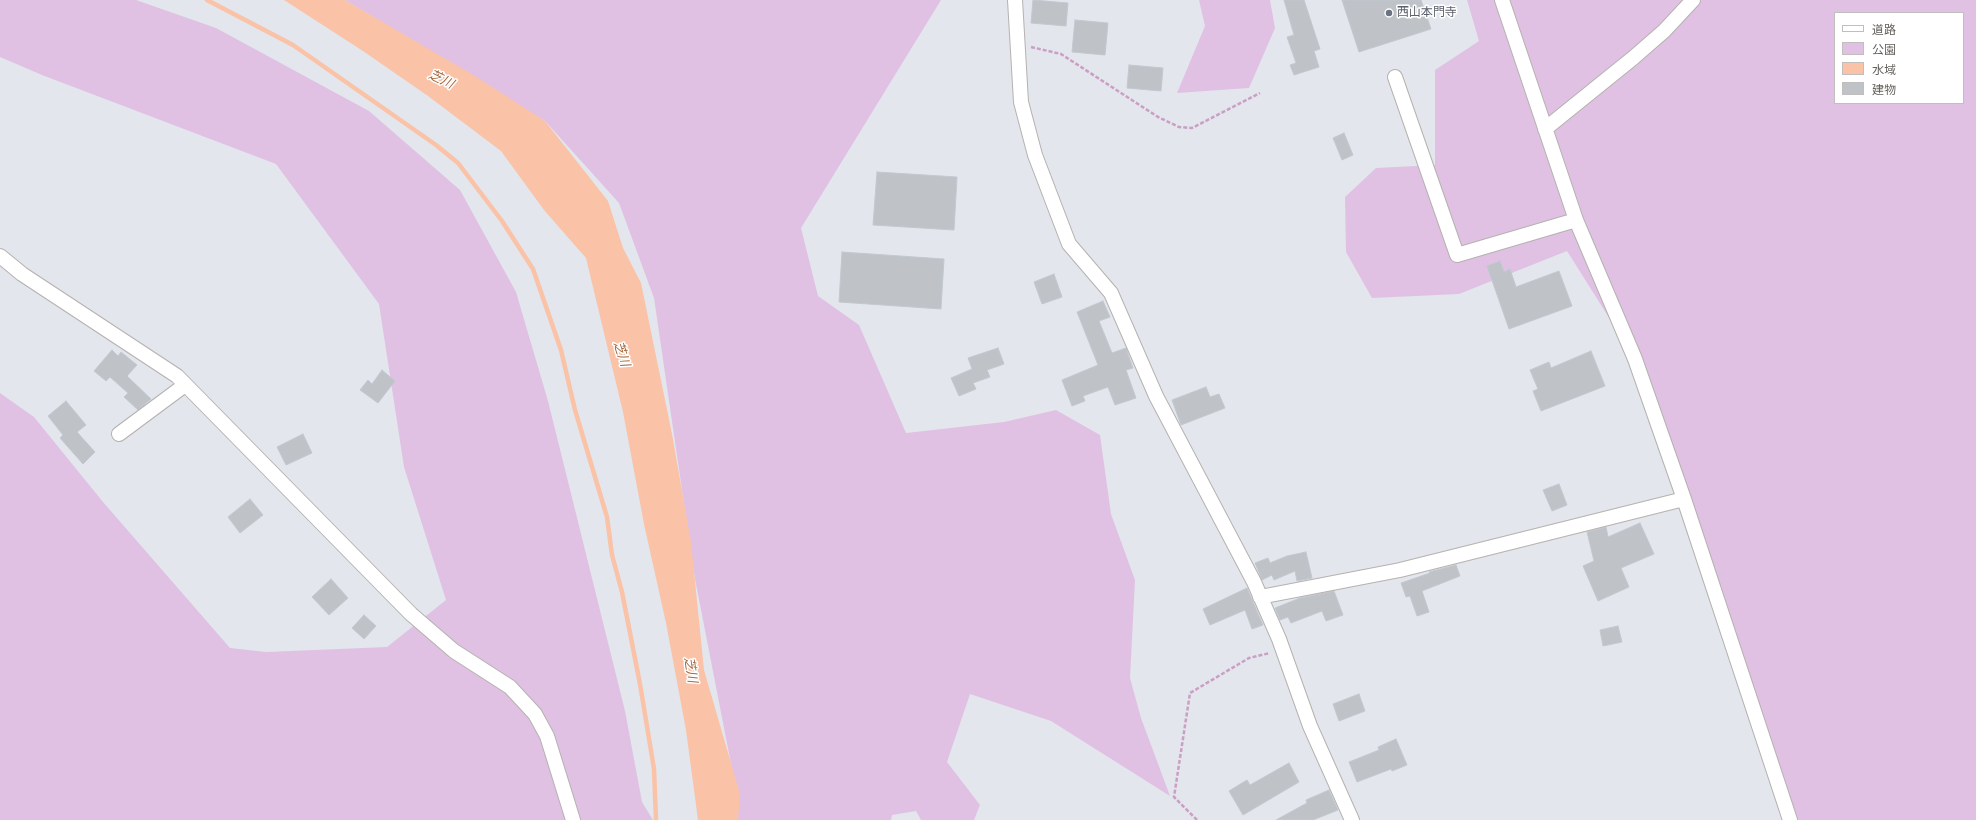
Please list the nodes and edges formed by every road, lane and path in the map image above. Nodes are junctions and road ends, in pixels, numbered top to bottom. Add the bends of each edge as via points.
1 (1015, 0) edge
2 (1502, 0) edge
3 (1693, 0) edge
4 (1016, 45) junction
5 (1395, 77) dead end
6 (1260, 93) dead end
7 (1545, 129) junction
8 (1576, 220) junction
9 (0, 256) edge
10 (185, 384) junction
11 (119, 434) dead end
12 (1684, 499) junction
13 (1260, 597) junction
14 (1282, 650) junction
15 (573, 820) edge
16 (1197, 820) edge
17 (1352, 820) edge
18 (1790, 820) edge

1 - 4 street
2 - 7 street
3 - 7 street via 1664,31
4 - 6 path via 1061,54 1158,117 1179,127 1192,128
4 - 13 street via 1022,110 1035,155 1069,244 1111,293 1156,396
5 - 8 street via 1457,255
7 - 8 street
8 - 12 street via 1636,359
9 - 10 street via 22,274 177,376
10 - 11 street
10 - 15 street via 411,614 454,651 510,688 535,714 547,736
12 - 13 street via 1400,570
12 - 18 street
13 - 14 street
14 - 16 path via 1249,658 1190,693 1174,797
14 - 17 street via 1310,726

